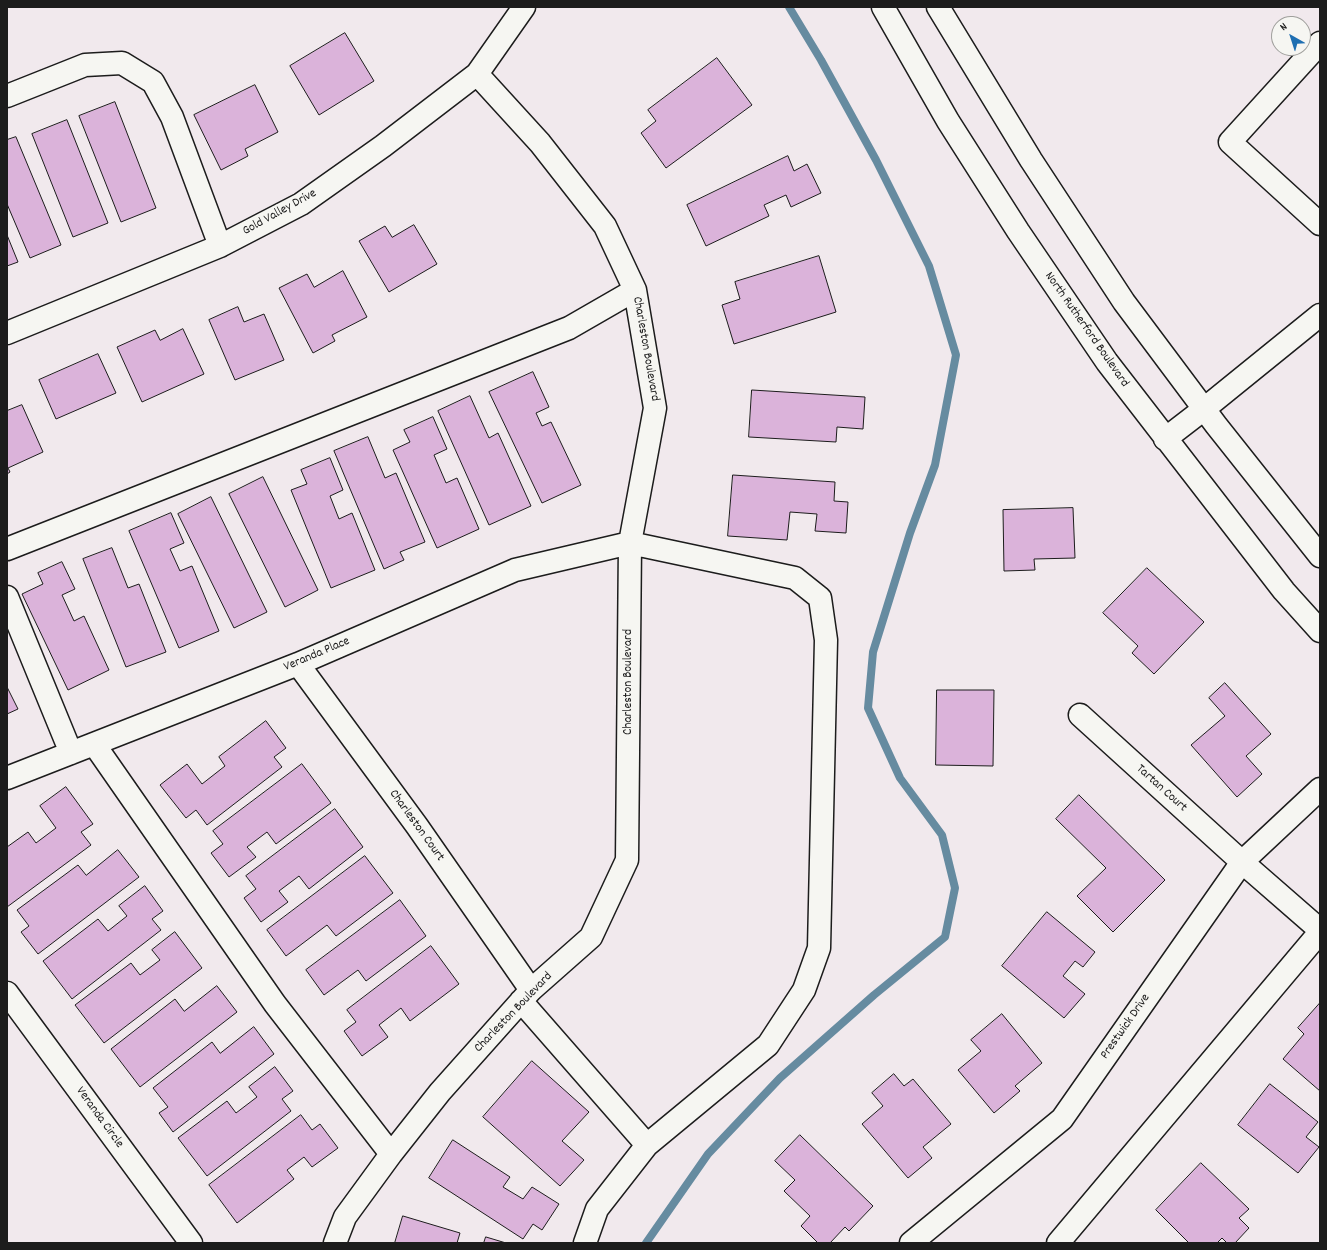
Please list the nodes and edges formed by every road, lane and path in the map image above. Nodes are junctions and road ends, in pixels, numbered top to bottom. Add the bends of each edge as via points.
1 (524, 7) edge
2 (883, 7) edge
3 (938, 7) edge
4 (1320, 43) edge
5 (477, 74) junction
6 (7, 96) edge
7 (1320, 224) edge
8 (220, 246) junction
9 (635, 290) junction
10 (1320, 315) edge
11 (7, 333) edge
12 (1204, 409) junction
13 (1166, 439) junction
14 (630, 543) junction
15 (7, 549) edge
16 (1320, 556) edge
17 (7, 597) edge
18 (1320, 631) edge
19 (298, 664) junction
20 (1080, 715) dead end
21 (94, 744) junction
22 (71, 753) junction
23 (7, 778) edge
24 (1320, 789) edge
25 (1242, 862) junction
26 (1320, 931) edge
27 (7, 993) edge
28 (526, 996) junction
29 (647, 1145) junction
30 (391, 1154) junction
31 (191, 1243) edge
32 (335, 1243) edge
33 (585, 1243) edge
34 (911, 1243) edge
35 (1058, 1243) edge

1 - 5 street, Gold Valley Drive
2 - 13 street, North Rutherford Boulevard via 948,121 1018,231 1107,362
3 - 12 street via 1030,160 1124,302
4 - 7 street via 1230,142
5 - 8 street, Gold Valley Drive via 383,146 301,204
5 - 9 street, Charleston Boulevard via 540,143 604,226
6 - 8 street via 85,65 122,63 153,82 172,117
8 - 11 street, Gold Valley Drive
9 - 14 street, Charleston Boulevard via 655,408
9 - 15 street via 569,328
10 - 12 street
12 - 13 street
12 - 16 street
13 - 18 street, North Rutherford Boulevard via 1284,591
14 - 19 street, Veranda Place via 515,570
14 - 28 street, Charleston Boulevard via 627,860 591,937
14 - 29 street via 795,578 820,598 826,640 819,948 804,990 768,1045
17 - 22 street
19 - 21 street, Veranda Place
19 - 28 street, Charleston Court via 417,826
20 - 25 street, Tartan Court
21 - 22 street, Veranda Place
21 - 30 street via 275,1004
22 - 23 street, Veranda Place
24 - 25 street, Prestwick Drive
25 - 26 street, Tartan Court
25 - 34 street, Prestwick Drive via 1062,1119
26 - 35 street
27 - 31 street, Veranda Circle
28 - 29 street, Charleston Court
28 - 30 street, Charleston Boulevard via 440,1092
29 - 33 street via 597,1209
30 - 32 street, Charleston Boulevard via 345,1217

